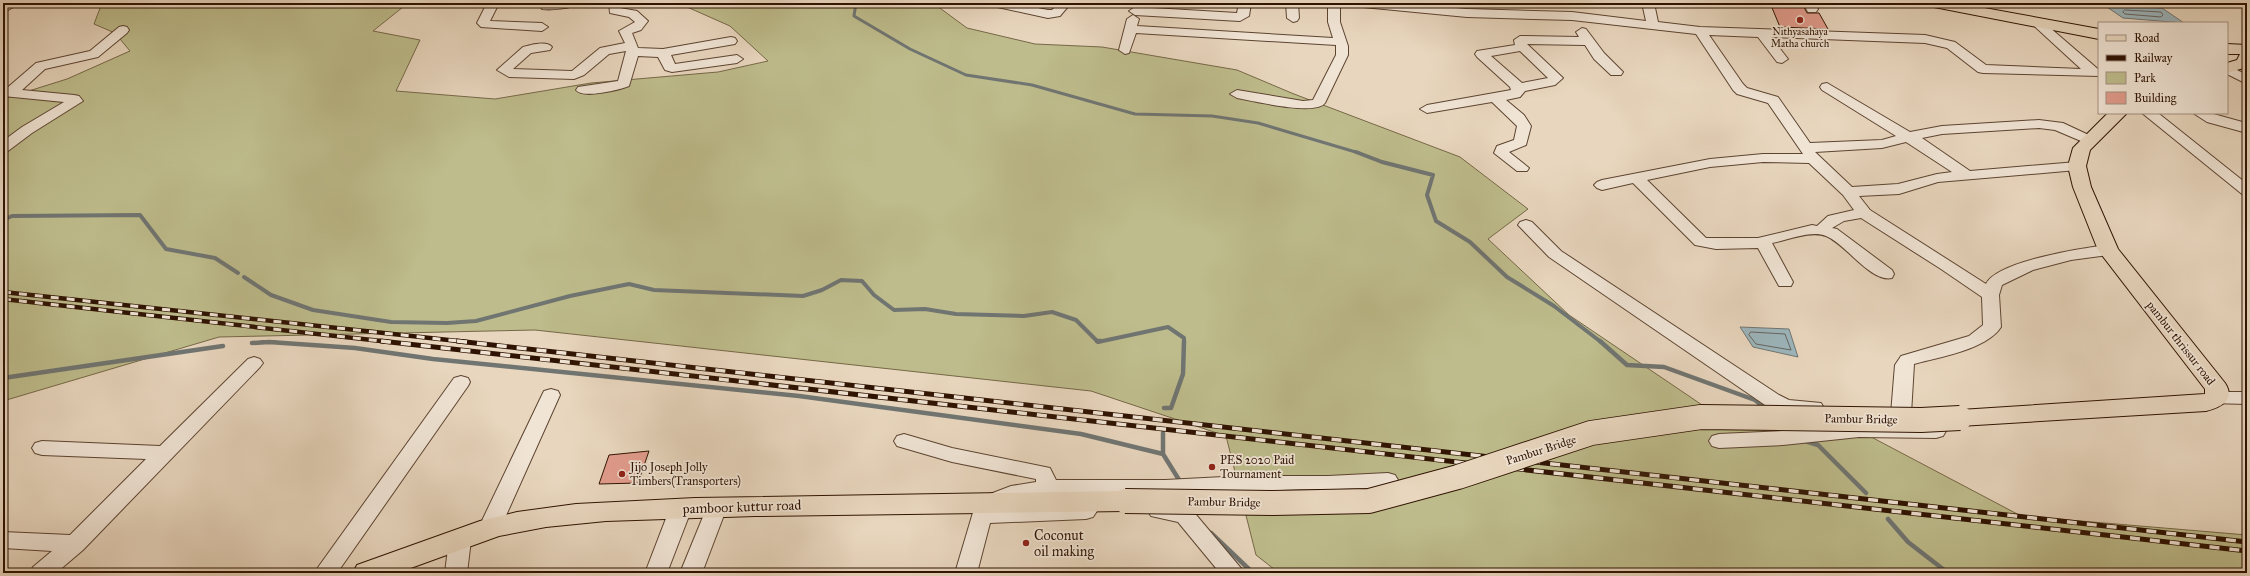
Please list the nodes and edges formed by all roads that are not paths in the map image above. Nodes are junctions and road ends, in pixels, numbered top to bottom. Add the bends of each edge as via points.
1 (14, 3) edge
2 (493, 3) edge
3 (497, 3) edge
4 (524, 3) edge
5 (570, 3) edge
6 (614, 3) edge
7 (997, 3) edge
8 (1065, 3) edge
9 (1244, 3) edge
10 (1292, 3) edge
11 (1334, 3) edge
12 (1363, 3) edge
13 (1648, 3) edge
14 (1934, 3) edge
15 (1950, 3) edge
16 (546, 6) dead end
17 (1437, 6) edge
18 (1137, 7) edge
19 (3, 9) edge
20 (1572, 16) junction
21 (1293, 18) dead end
22 (2037, 23) junction
23 (542, 27) dead end
24 (1654, 27) junction
25 (1130, 29) junction
26 (123, 30) dead end
27 (2098, 30) edge
28 (1700, 31) junction
29 (1761, 33) junction
30 (2098, 34) edge
31 (731, 41) dead end
32 (1587, 41) junction
33 (1341, 42) junction
34 (546, 47) dead end
35 (1523, 47) junction
36 (632, 48) junction
37 (2240, 48) edge
38 (1124, 50) dead end
39 (663, 53) junction
40 (737, 59) dead end
41 (1782, 59) dead end
42 (2228, 69) edge
43 (2228, 70) edge
44 (1616, 72) dead end
45 (2096, 74) edge
46 (2247, 80) edge
47 (1827, 87) dead end
48 (1518, 88) junction
49 (583, 90) dead end
50 (7, 92) edge
51 (1237, 94) dead end
52 (1496, 98) junction
53 (1427, 108) dead end
54 (2117, 114) edge
55 (2150, 114) edge
56 (2202, 114) edge
57 (2247, 129) edge
58 (1908, 137) junction
59 (2088, 140) junction
60 (3, 148) edge
61 (1809, 153) junction
62 (2076, 166) junction
63 (1522, 168) dead end
64 (1966, 175) junction
65 (1636, 178) junction
66 (1602, 185) dead end
67 (2247, 191) edge
68 (1848, 192) junction
69 (1864, 213) junction
70 (1526, 225) dead end
71 (1823, 231) junction
72 (1764, 243) junction
73 (2108, 250) junction
74 (1886, 274) dead end
75 (1785, 282) dead end
76 (1990, 295) junction
77 (254, 363) dead end
78 (461, 382) dead end
79 (551, 395) dead end
80 (2217, 398) junction
81 (2247, 398) edge
82 (1901, 414) junction
83 (1960, 418) junction
84 (904, 441) dead end
85 (1719, 441) dead end
86 (42, 448) dead end
87 (163, 453) junction
88 (1388, 480) dead end
89 (1046, 488) junction
90 (1125, 501) joint
91 (717, 507) junction
92 (681, 508) junction
93 (983, 510) junction
94 (489, 529) junction
95 (3, 540) edge
96 (460, 540) junction
97 (75, 544) junction
98 (41, 573) edge
99 (324, 573) edge
100 (367, 573) edge
101 (456, 573) edge
102 (656, 573) edge
103 (691, 573) edge
104 (966, 573) edge
105 (1234, 573) edge

1 - 19 street
2 - 23 street via 483,23 485,24
3 - 4 street
5 - 16 street
6 - 36 street via 614,10 633,14 642,21 638,27 625,31
7 - 8 street via 1052,14 1058,12
9 - 18 street via 1243,16 1240,17
10 - 21 street
11 - 33 street via 1334,22
12 - 17 street
13 - 24 street
14 - 22 main road
15 - 27 main road
17 - 20 street via 1526,16
18 - 25 street
20 - 24 street
20 - 32 street
22 - 30 main road
22 - 45 street
24 - 28 street
25 - 33 street
25 - 38 street
26 - 50 street via 94,54 41,66
28 - 29 street
28 - 61 street via 1738,87 1742,91 1773,100
29 - 41 street
29 - 45 street via 1925,39 1951,45 1983,68
31 - 39 street
32 - 35 street via 1523,39 1520,41
32 - 44 street
33 - 51 street via 1342,55 1318,103 1303,105
34 - 36 street via 527,50 504,70 510,73 574,75 602,53
35 - 48 street via 1556,78 1550,82
35 - 48 street via 1481,54
36 - 39 street
36 - 49 street via 624,83 614,87
37 - 42 main road via 2244,62
39 - 40 street via 672,68
43 - 46 street
47 - 58 street
48 - 52 street via 1515,94
50 - 60 street via 76,101 27,130
52 - 53 street
52 - 63 street via 1524,126 1521,142 1502,149 1500,153
54 - 59 main road
55 - 67 street
56 - 57 street via 2215,122
58 - 59 street via 1942,130 2039,124 2058,126
58 - 61 street via 1867,146
58 - 64 street
59 - 62 main road via 2082,148
61 - 65 street via 1710,163
61 - 68 street
62 - 64 street
62 - 73 main road, pambur thrissur road
64 - 68 street via 1936,178 1899,189
65 - 66 street
65 - 72 street via 1701,242
68 - 69 street
69 - 71 street via 1830,220 1825,224
69 - 76 street
70 - 82 street via 1555,254 1772,400 1786,406
71 - 72 street via 1812,230 1775,237 1765,240
71 - 74 street via 1838,237
72 - 75 street
73 - 76 street via 2071,255 2027,266 1995,282
73 - 80 main road, pambur thrissur road via 2217,388
76 - 82 street via 1992,327 1984,335 1907,360 1904,365
77 - 87 street
78 - 99 street
79 - 94 street
80 - 81 street
80 - 83 main road, pambur thrissur road via 2206,403
82 - 83 street via 1943,411
83 - 85 street via 1963,426 1955,430 1859,430 1783,438
83 - 90 main road, Pambur Bridge, bridge via 1921,420 1701,417 1591,433 1458,477 1369,501
84 - 89 street via 952,455 1043,473
86 - 87 street
87 - 97 street
88 - 89 street via 1165,488
89 - 93 street via 1011,494
90 - 93 main road, pamboor kuttur road
91 - 92 main road, pamboor kuttur road
91 - 93 main road, pamboor kuttur road via 903,503
91 - 103 street
92 - 94 main road, pamboor kuttur road via 559,515
92 - 102 street
93 - 104 street
93 - 105 street via 1132,510 1179,513 1190,521 1211,549
94 - 96 main road, pamboor kuttur road
95 - 97 street
96 - 100 main road, pamboor kuttur road
96 - 101 street
97 - 98 street

